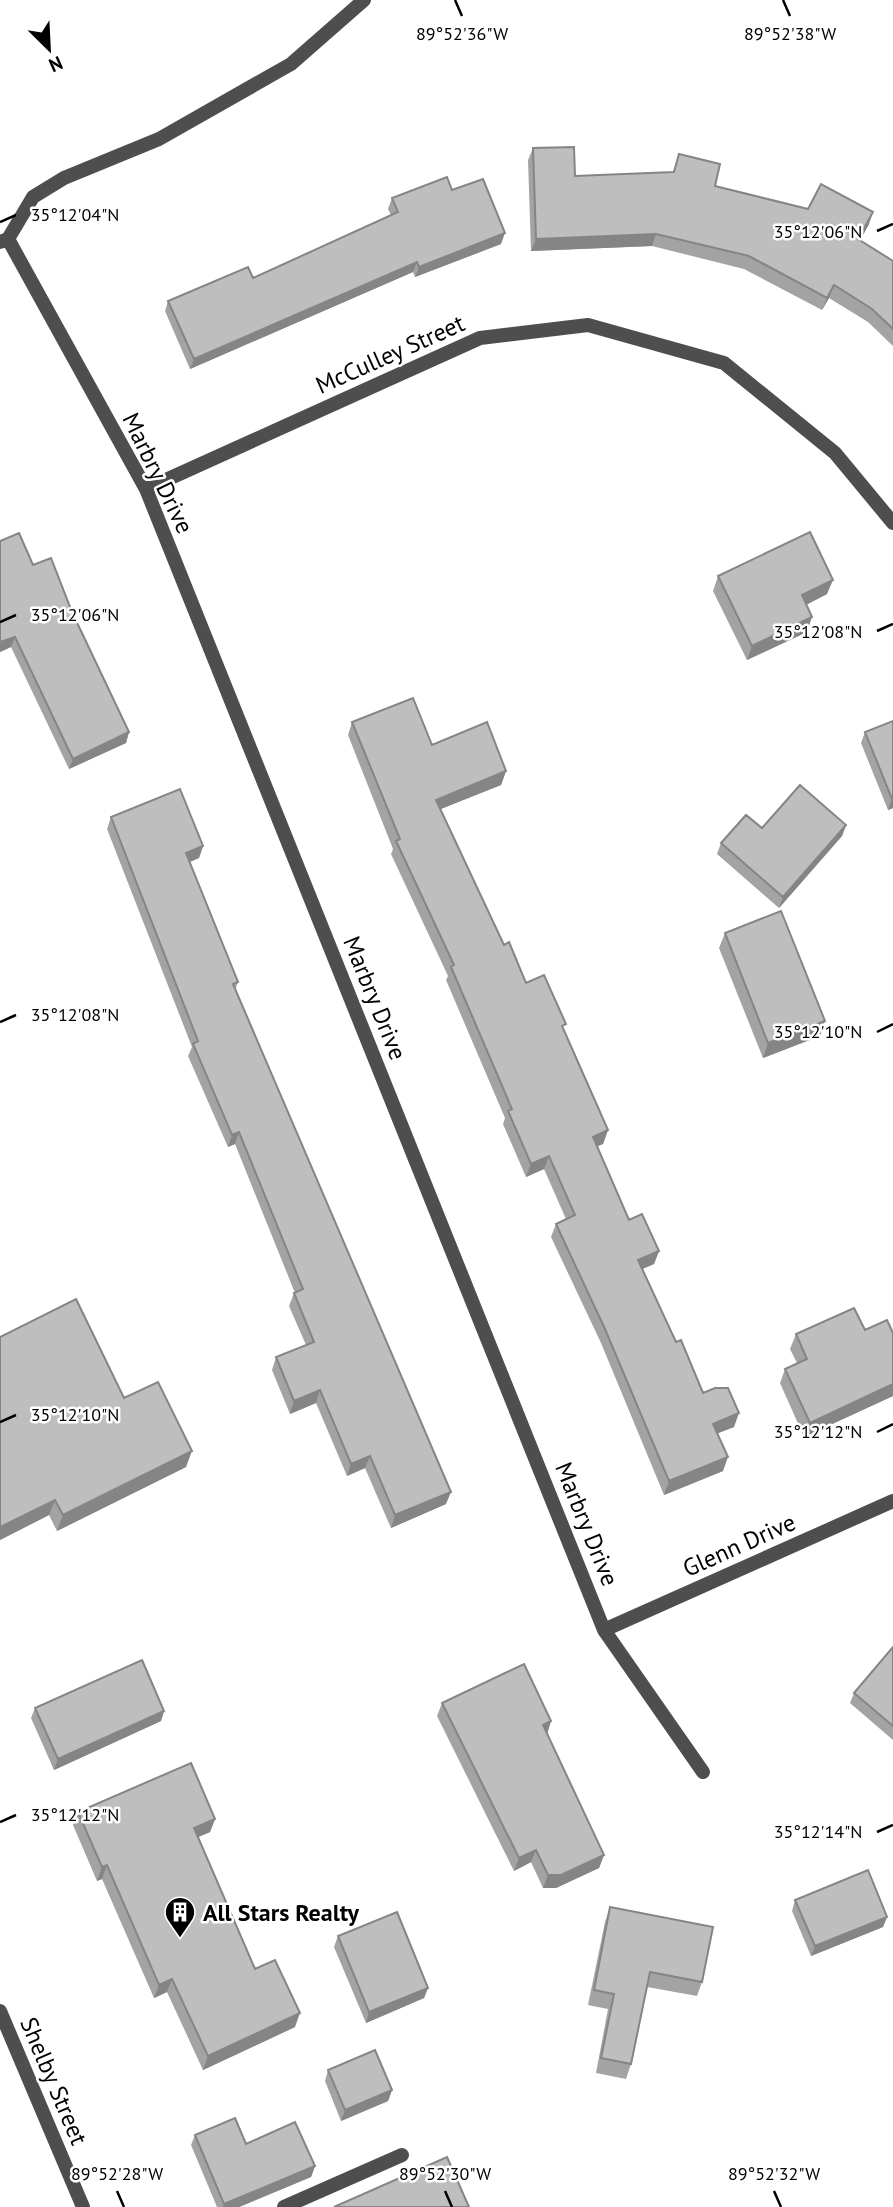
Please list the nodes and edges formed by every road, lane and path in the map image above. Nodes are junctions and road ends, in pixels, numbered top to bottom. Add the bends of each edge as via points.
1 (364, 0) edge
2 (4, 240) edge
3 (146, 489) junction
4 (893, 523) edge
5 (893, 1501) edge
6 (604, 1630) junction
7 (703, 1772) dead end
8 (0, 2011) edge
9 (402, 2155) dead end
10 (83, 2207) edge
11 (284, 2207) edge

1 - 2 street via 290,64 159,139 65,178 33,197
2 - 3 street, Marbry Drive
3 - 4 street, McCulley Street via 480,338 587,325 724,363 835,453
3 - 6 street, Marbry Drive
5 - 6 street, Glenn Drive
6 - 7 street, Marbry Drive
8 - 10 street, Shelby Street
9 - 11 street

